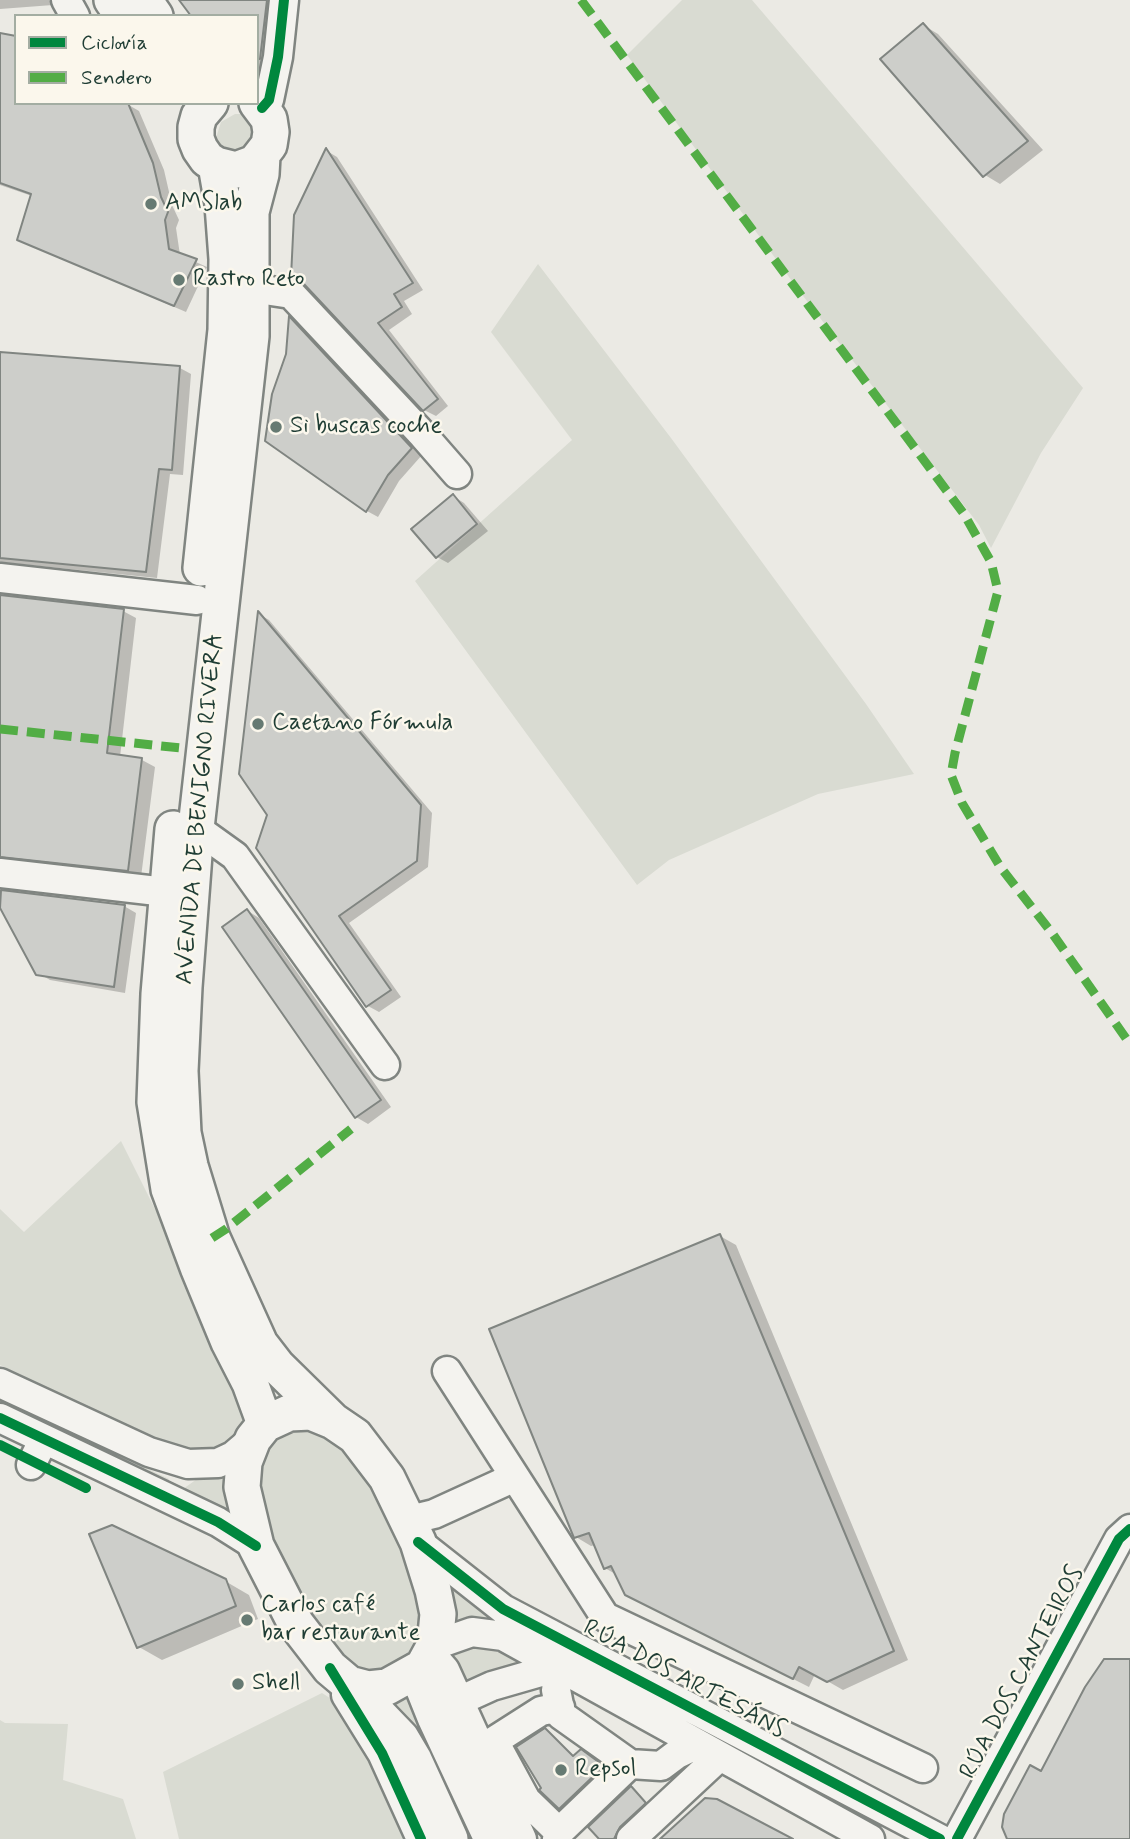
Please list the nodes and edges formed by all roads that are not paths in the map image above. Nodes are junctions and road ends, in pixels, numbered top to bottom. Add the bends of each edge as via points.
1 (284, 0) edge
2 (259, 105) edge
3 (195, 111) edge
4 (262, 156) junction
5 (216, 165) junction
6 (251, 288) junction
7 (457, 474) dead end
8 (0, 578) edge
9 (197, 600) junction
10 (196, 828) junction
11 (0, 873) edge
12 (166, 892) junction
13 (386, 1065) dead end
14 (447, 1371) dead end
15 (10, 1387) edge
16 (0, 1418) edge
17 (333, 1421) junction
18 (259, 1432) junction
19 (44, 1439) junction
20 (31, 1465) dead end
21 (515, 1477) junction
22 (1130, 1529) edge
23 (414, 1531) junction
24 (256, 1546) junction
25 (430, 1655) junction
26 (561, 1669) junction
27 (340, 1676) junction
28 (459, 1701) junction
29 (560, 1707) junction
30 (709, 1750) junction
31 (494, 1758) junction
32 (630, 1763) junction
33 (923, 1768) dead end
34 (558, 1835) edge
35 (421, 1839) edge
36 (450, 1839) edge
37 (492, 1839) edge
38 (522, 1839) edge
39 (631, 1839) edge
40 (870, 1839) edge
41 (940, 1839) edge
42 (957, 1839) edge

1 - 2 street via 269,100
2 - 4 main road, AVENIDA DE BENIGNO RIVERA via 271,132
3 - 5 main road via 200,149
4 - 5 main road via 236,170
4 - 6 main road, AVENIDA DE BENIGNO RIVERA via 251,212
5 - 9 main road, AVENIDA DE BENIGNO RIVERA via 227,258 226,330
6 - 7 street via 291,294
6 - 10 main road, AVENIDA DE BENIGNO RIVERA via 251,336
8 - 9 street
9 - 12 main road, AVENIDA DE BENIGNO RIVERA
10 - 13 street via 235,856
10 - 17 main road, AVENIDA DE BENIGNO RIVERA via 180,1071 183,1133 190,1166 212,1238 260,1344
11 - 12 street
12 - 18 main road, AVENIDA DE BENIGNO RIVERA via 155,1102 169,1189 203,1280 250,1383
14 - 21 street
15 - 18 street via 149,1452 188,1464 218,1463
16 - 19 street
17 - 18 main road via 311,1412 289,1413
17 - 23 main road, AVENIDA DE BENIGNO RIVERA via 355,1436 387,1478
18 - 24 main road via 244,1462 242,1487
19 - 20 street
19 - 24 street via 218,1522
21 - 23 street via 434,1514
21 - 33 street via 605,1617
22 - 42 street, RÚA DOS CANTEIROS via 1119,1539
23 - 25 main road, AVENIDA DE BENIGNO RIVERA via 438,1614
23 - 41 street, RÚA DOS ARTESÁNS via 503,1609
24 - 27 main road via 296,1624
25 - 26 street, RÚA DOS ARTESÁNS via 471,1632 503,1636
25 - 27 main road via 410,1676 387,1687 368,1689
25 - 28 street via 445,1670
25 - 37 main road via 424,1687
26 - 28 street via 492,1686
26 - 29 street via 556,1687
26 - 30 street, RÚA DOS ARTESÁNS
27 - 35 street
27 - 36 main road via 401,1738
28 - 31 street
29 - 31 street via 541,1712 494,1741
29 - 32 street via 561,1714
30 - 32 street via 677,1754 661,1766
30 - 39 street
30 - 40 street, RÚA DOS ARTESÁNS
31 - 34 street
31 - 38 street
32 - 34 street

